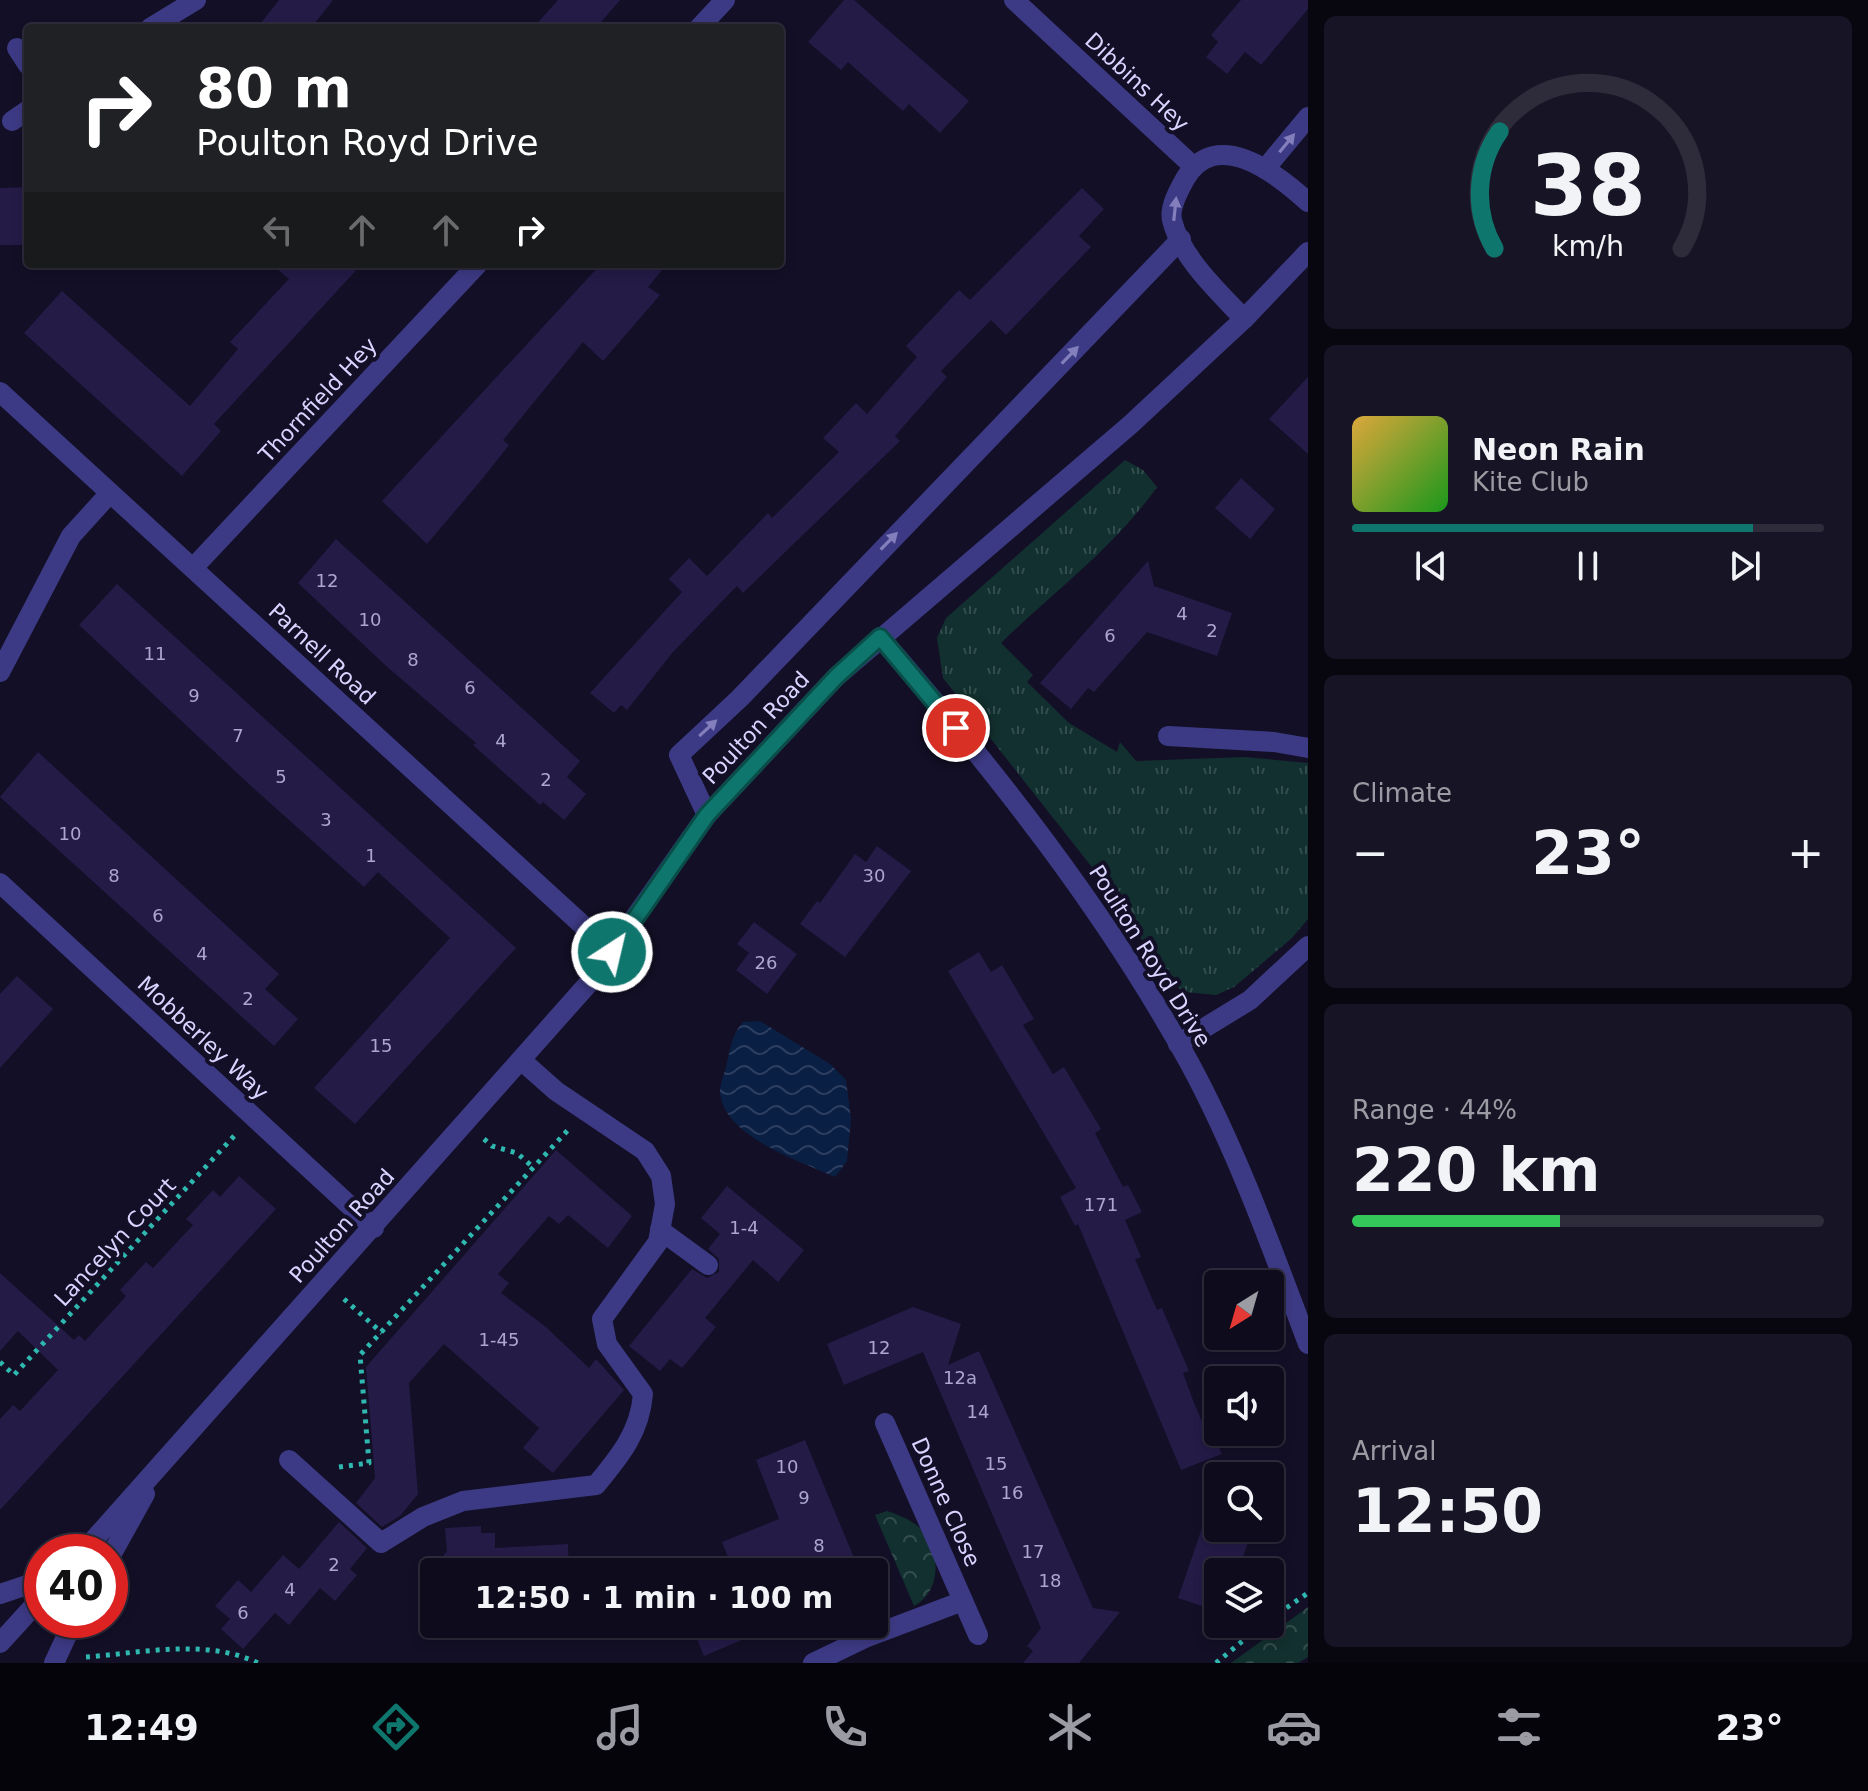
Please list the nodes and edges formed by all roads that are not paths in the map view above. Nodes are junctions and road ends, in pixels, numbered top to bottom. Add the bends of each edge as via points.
1 (196, 0) edge
2 (725, 0) edge
3 (1014, 0) edge
4 (157, 24) edge
5 (703, 24) edge
6 (1308, 117) edge
7 (1193, 166) junction
8 (1265, 169) junction
9 (1308, 202) edge
10 (1181, 239) junction
11 (1308, 252) edge
12 (474, 268) edge
13 (1244, 319) junction
14 (0, 392) edge
15 (110, 493) junction
16 (193, 568) junction
17 (880, 637) junction
18 (0, 672) edge
19 (1168, 736) dead end
20 (1308, 748) edge
21 (707, 815) junction
22 (0, 883) edge
23 (1308, 946) edge
24 (612, 952) junction
25 (1178, 1044) junction
26 (521, 1060) junction
27 (374, 1228) junction
28 (660, 1230) junction
29 (708, 1265) dead end
30 (1308, 1344) edge
31 (885, 1423) dead end
32 (164, 1459) junction
33 (289, 1460) dead end
34 (99, 1534) edge
35 (123, 1534) edge
36 (24, 1586) edge
37 (0, 1594) edge
38 (963, 1601) junction
39 (24, 1617) edge
40 (978, 1635) dead end
41 (66, 1638) edge
42 (0, 1643) edge
43 (54, 1663) edge
44 (813, 1663) edge

1 - 4 street
2 - 5 street
3 - 7 street, Dibbins Hey
8 -> 6 street
7 - 8 street via 1225,153
10 -> 7 street via 1171,218 1177,193
8 - 9 street
10 - 13 street via 1206,278
21 -> 10 street via 679,755
11 - 13 street, Poulton Road
12 - 16 street, Thornfield Hey
13 - 17 street, Poulton Road via 1130,425
14 - 15 street, Parnell Road
15 - 16 street, Parnell Road
15 - 18 street via 71,536
16 - 24 street, Parnell Road
17 - 21 street, Poulton Road
17 - 25 street, Poulton Royd Drive via 1046,840 1135,969
19 - 20 street
21 - 24 street, Poulton Road
22 - 27 street, Mobberley Way
23 - 25 street via 1250,1000
24 - 26 street, Poulton Road
25 - 30 street, Poulton Royd Drive via 1258,1212
26 - 27 street, Poulton Road
26 - 28 street via 645,1151 661,1176 665,1204
27 - 32 street, Poulton Road
28 - 29 street
28 - 33 street via 658,1242 602,1319 607,1344 643,1394 641,1417 627,1446 596,1485 463,1501 381,1543
31 - 38 street, Donne Close
32 - 34 street, Poulton Road
32 - 35 street
36 - 37 street
38 - 40 street, Donne Close
38 - 44 street, Donne Close
39 - 42 street
41 - 43 street

